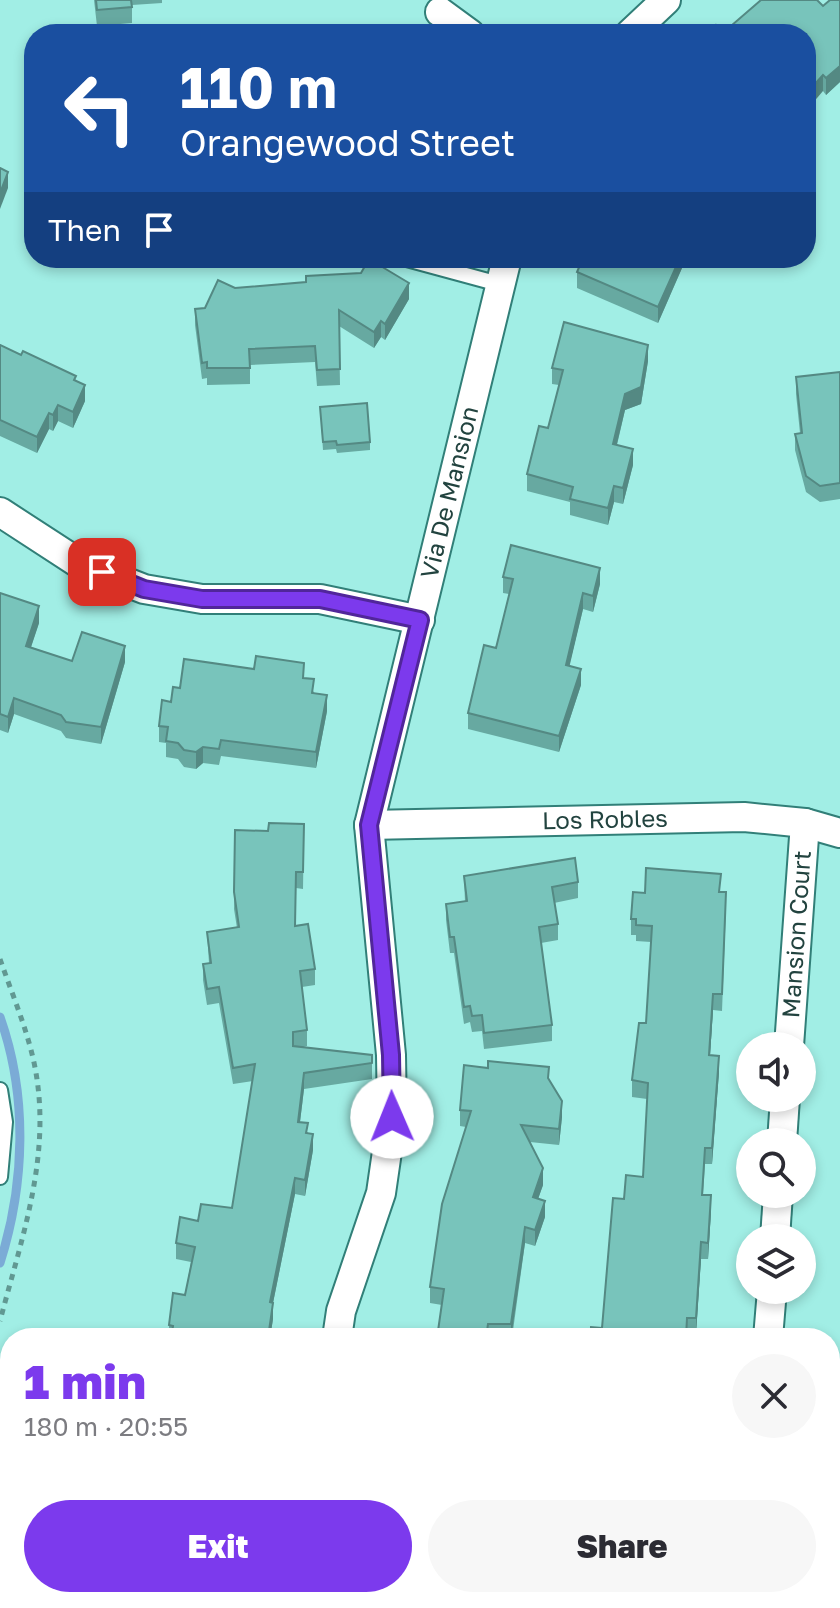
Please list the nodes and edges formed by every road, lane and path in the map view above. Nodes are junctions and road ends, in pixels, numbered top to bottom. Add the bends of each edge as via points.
1 (666, 0) edge
2 (440, 12) dead end
3 (456, 24) edge
4 (641, 24) edge
5 (480, 268) edge
6 (503, 271) edge
7 (0, 512) edge
8 (420, 620) junction
9 (805, 823) junction
10 (369, 825) junction
11 (840, 833) edge
12 (790, 1032) edge
13 (0, 1090) edge
14 (0, 1177) edge
15 (771, 1304) edge
16 (338, 1328) edge
17 (769, 1328) edge

1 - 4 street
2 - 3 street
5 - 6 lane
6 - 8 street, Via De Mansion
7 - 8 street via 80,564 144,589 202,599 320,599
8 - 10 street, Via De Mansion
9 - 10 street, Los Robles via 744,817
9 - 11 street, Los Robles
9 - 12 street, Mansion Court
10 - 16 street, Via De Mansion via 392,1117 381,1193
13 - 14 lane via 5,1122
15 - 17 street

